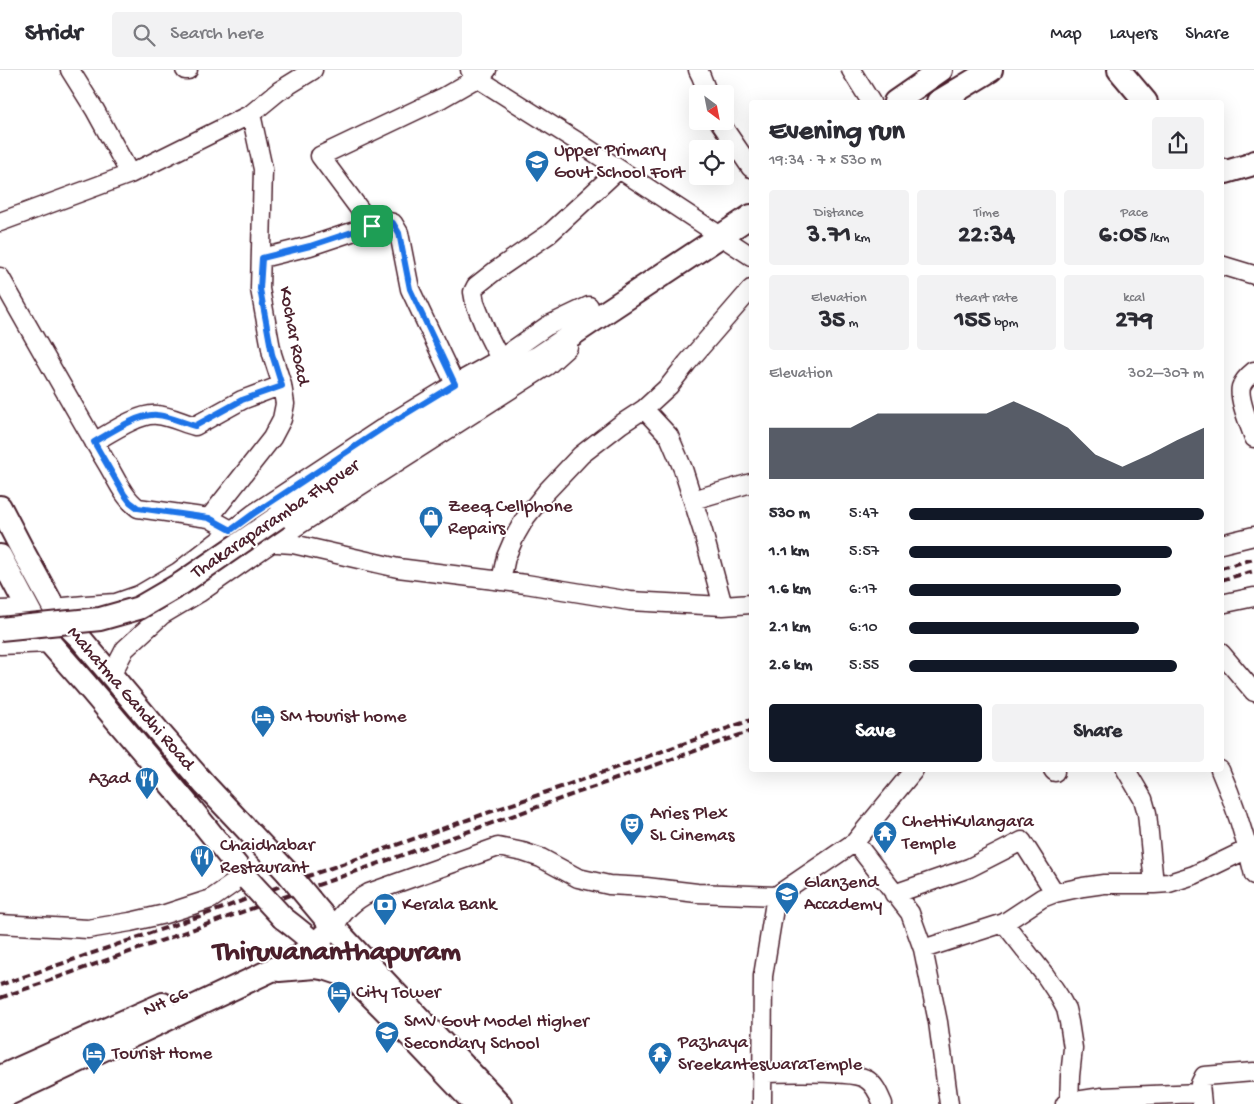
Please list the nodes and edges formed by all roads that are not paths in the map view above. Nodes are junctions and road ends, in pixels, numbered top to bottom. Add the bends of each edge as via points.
1 (70, 70) edge
2 (313, 70) edge
3 (698, 70) edge
4 (851, 70) edge
5 (941, 70) edge
6 (991, 70) edge
7 (1119, 70) edge
8 (478, 73) edge
9 (704, 85) edge
10 (870, 100) edge
11 (898, 100) edge
12 (941, 100) edge
13 (1144, 100) edge
14 (251, 114) junction
15 (726, 130) edge
16 (1254, 162) edge
17 (749, 165) edge
18 (619, 169) junction
19 (130, 174) junction
20 (1224, 176) edge
21 (749, 204) edge
22 (749, 217) edge
23 (0, 222) edge
24 (372, 226) junction
25 (715, 233) junction
26 (749, 255) edge
27 (262, 258) junction
28 (1224, 266) edge
29 (1254, 275) edge
30 (0, 277) edge
31 (749, 291) edge
32 (599, 308) junction
33 (503, 366) junction
34 (1254, 371) edge
35 (455, 384) junction
36 (282, 386) junction
37 (644, 409) junction
38 (1254, 438) edge
39 (94, 442) junction
40 (749, 483) edge
41 (693, 500) junction
42 (0, 507) edge
43 (209, 518) junction
44 (277, 528) junction
45 (231, 530) junction
46 (1254, 536) edge
47 (1224, 543) edge
48 (0, 556) edge
49 (501, 581) junction
50 (1254, 597) edge
51 (1224, 603) edge
52 (749, 604) edge
53 (723, 606) junction
54 (54, 608) junction
55 (28, 609) junction
56 (0, 610) edge
57 (0, 629) edge
58 (50, 643) junction
59 (0, 645) edge
60 (1224, 657) edge
61 (111, 676) junction
62 (1254, 692) edge
63 (912, 772) edge
64 (1127, 772) edge
65 (1221, 772) edge
66 (854, 842) junction
67 (1251, 847) edge
68 (1254, 875) edge
69 (246, 878) junction
70 (1154, 884) junction
71 (1055, 893) junction
72 (894, 894) junction
73 (776, 896) junction
74 (330, 922) junction
75 (1004, 923) junction
76 (0, 924) edge
77 (311, 940) junction
78 (923, 950) junction
79 (269, 971) junction
80 (351, 976) junction
81 (1254, 1072) edge
82 (762, 1073) junction
83 (0, 1077) edge
84 (0, 1098) edge
85 (1160, 1099) edge
86 (1201, 1099) edge
87 (1068, 1103) edge
88 (475, 1104) edge
89 (500, 1104) edge
90 (762, 1104) edge
91 (883, 1104) edge
92 (949, 1104) edge

1 - 19 street
2 - 14 street via 279,91
3 - 9 street
4 - 10 street
5 - 11 main road
6 - 12 main road
7 - 13 main road
8 - 18 street
8 - 24 street via 442,98 324,162
14 - 19 street
14 - 27 street, Kochar Road via 263,169
15 - 17 street
16 - 20 main road
18 - 25 street
18 - 33 street via 549,234 476,286 473,292 475,303
19 - 23 street
21 - 25 main road
22 - 25 main road
24 - 27 street
24 - 35 street via 385,221 393,223 399,233 410,289
25 - 26 street
25 - 32 main road, Thakaraparamba Flyover
27 - 36 street, Kochar Road via 260,289 272,354
28 - 29 street
30 - 39 street
31 - 37 street via 669,386
32 - 33 main road, Thakaraparamba Flyover via 539,357
32 - 44 street via 547,366
33 - 35 street
33 - 44 main road, Thakaraparamba Flyover
34 - 38 street via 1241,387
35 - 45 street
36 - 39 street via 242,400 195,426 159,415 147,415
36 - 43 street, Kochar Road via 285,404 282,419 272,438
37 - 41 street via 668,436 684,469
37 - 49 street via 581,455 546,492 515,536
39 - 43 street via 124,494 138,508
40 - 41 street
41 - 53 street
42 - 54 main road, Mahatma Gandhi Road
43 - 45 street
44 - 45 street
44 - 49 street via 278,544 293,544 398,568
44 - 57 main road, Thakaraparamba Flyover, bridge via 139,608 100,619
44 - 61 street via 199,593 162,615 125,649
45 - 54 street via 178,572 139,595 116,603
46 - 47 street
48 - 55 main road, Mahatma Gandhi Road
49 - 53 street via 630,601
50 - 51 street
52 - 53 street
54 - 61 main road, Mahatma Gandhi Road
55 - 56 street
55 - 58 main road, Mahatma Gandhi Road
58 - 59 street
58 - 69 main road, Mahatma Gandhi Road
60 - 62 street
61 - 74 main road, Mahatma Gandhi Road, bridge
63 - 66 street
64 - 70 street via 1147,813
65 - 67 street
66 - 72 street
66 - 73 street
67 - 68 street
67 - 70 street via 1194,875
69 - 76 street via 211,899 130,922 88,929
69 - 77 main road, Mahatma Gandhi Road, bridge via 284,918
70 - 71 street via 1104,884
71 - 72 street via 1022,841 969,868
71 - 75 street
72 - 78 street via 910,913
73 - 74 street via 609,885 578,878 541,858 498,847 369,893
73 - 82 street via 763,976
74 - 77 main road, NH 66
74 - 89 main road
75 - 78 street
75 - 87 street via 1045,975 1066,1009 1073,1048
77 - 79 main road, NH 66 via 293,960
77 - 80 main road
77 - 83 main road, NH 66
78 - 92 street via 938,1022
79 - 80 main road via 315,967
79 - 84 main road, NH 66
80 - 88 main road
81 - 86 street via 1204,1076 1200,1084
82 - 90 street
82 - 91 street via 846,1074 866,1078
85 - 86 street
85 - 87 street via 1102,1097

